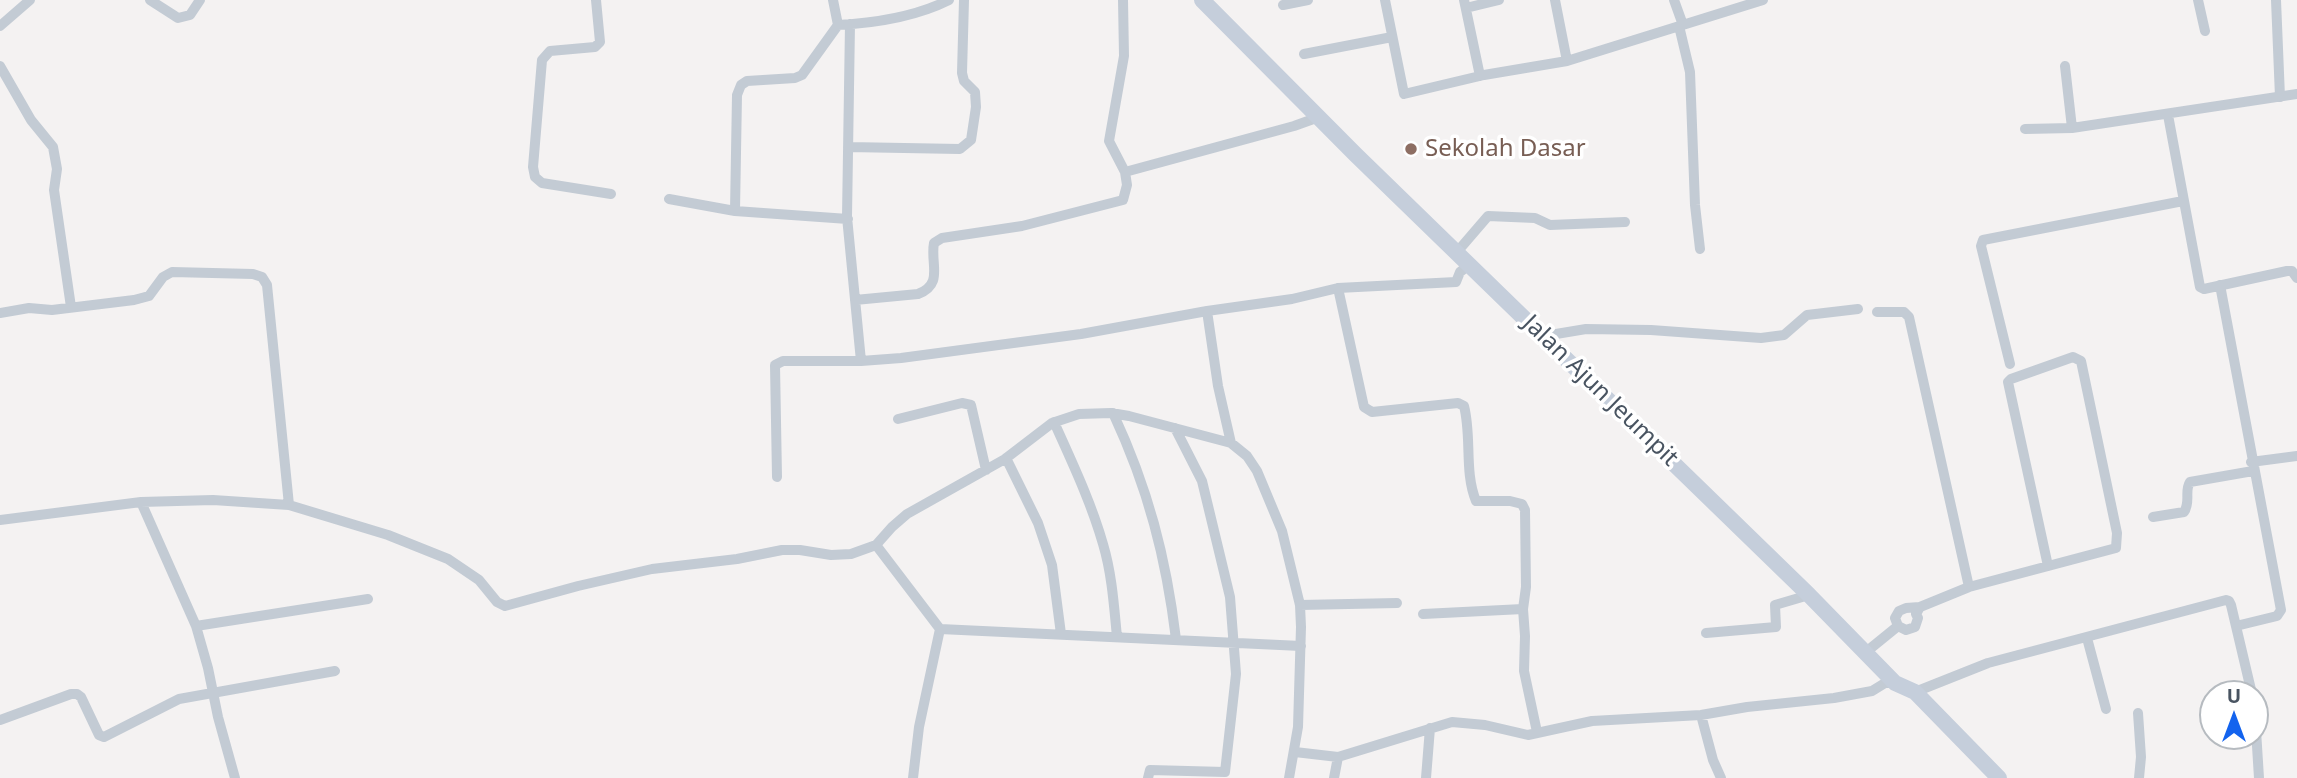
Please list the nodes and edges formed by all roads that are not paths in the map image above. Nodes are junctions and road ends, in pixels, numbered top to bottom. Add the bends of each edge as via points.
1 (30, 0) edge
2 (150, 0) edge
3 (200, 0) edge
4 (596, 0) edge
5 (833, 0) edge
6 (949, 0) edge
7 (964, 0) edge
8 (1123, 0) edge
9 (1202, 0) edge
10 (1308, 0) edge
11 (1385, 0) edge
12 (1499, 0) edge
13 (1555, 0) edge
14 (1674, 0) edge
15 (1763, 0) edge
16 (2198, 0) edge
17 (2276, 0) edge
18 (1465, 4) edge
19 (1283, 5) dead end
20 (844, 24) junction
21 (1681, 25) junction
22 (0, 26) edge
23 (2205, 31) dead end
24 (1392, 37) junction
25 (1304, 54) dead end
26 (1567, 61) junction
27 (0, 66) edge
28 (2065, 66) dead end
29 (1480, 76) junction
30 (2297, 94) edge
31 (2280, 97) junction
32 (2168, 115) junction
33 (1319, 117) junction
34 (2072, 128) junction
35 (2025, 129) dead end
36 (848, 147) junction
37 (1125, 172) junction
38 (611, 194) dead end
39 (669, 198) dead end
40 (2183, 201) junction
41 (736, 211) junction
42 (848, 219) junction
43 (1625, 222) dead end
44 (1700, 249) dead end
45 (1457, 252) junction
46 (1469, 265) junction
47 (2297, 278) edge
48 (2220, 285) junction
49 (1338, 288) junction
50 (855, 300) junction
51 (71, 307) junction
52 (1858, 309) dead end
53 (1207, 311) junction
54 (1877, 312) dead end
55 (0, 313) edge
56 (1544, 336) junction
57 (861, 361) junction
58 (2010, 364) dead end
59 (1113, 413) junction
60 (898, 419) dead end
61 (1054, 422) junction
62 (1175, 428) junction
63 (1231, 443) junction
64 (2297, 456) edge
65 (1006, 458) junction
66 (2252, 466) junction
67 (986, 470) junction
68 (777, 477) dead end
69 (141, 502) junction
70 (289, 505) junction
71 (2154, 517) dead end
72 (0, 520) edge
73 (876, 545) junction
74 (2048, 566) junction
75 (1969, 587) junction
76 (1809, 595) junction
77 (368, 599) dead end
78 (1396, 603) dead end
79 (1300, 605) junction
80 (1920, 607) junction
81 (1523, 610) junction
82 (1423, 614) dead end
83 (196, 626) junction
84 (1898, 626) junction
85 (2236, 626) junction
86 (940, 629) junction
87 (1706, 633) dead end
88 (1061, 634) junction
89 (1117, 637) junction
90 (2087, 638) junction
91 (1176, 639) junction
92 (1235, 642) junction
93 (1301, 646) junction
94 (1866, 652) junction
95 (335, 671) dead end
96 (2249, 680) edge
97 (1890, 683) junction
98 (1915, 692) junction
99 (214, 693) junction
100 (2106, 709) dead end
101 (2137, 713) dead end
102 (1701, 715) junction
103 (0, 720) edge
104 (1430, 728) junction
105 (1537, 732) junction
106 (2257, 750) edge
107 (1295, 752) junction
108 (1338, 757) junction
109 (234, 778) edge
110 (913, 778) edge
111 (1148, 778) edge
112 (1289, 778) edge
113 (1334, 778) edge
114 (1426, 778) edge
115 (1721, 778) edge
116 (1999, 778) edge
117 (2140, 778) edge
118 (2259, 778) edge

1 - 22 street
2 - 3 street via 184,18
4 - 38 street via 600,42 595,47 551,51 542,60 533,167 534,177 542,183
5 - 20 street
6 - 20 street via 894,18
7 - 36 street via 962,73 976,100 971,140 960,149
8 - 37 street via 1124,56 1109,141
9 - 33 street, Jalan Ajun Jeumpit
10 - 19 street
11 - 24 street
12 - 18 street
13 - 26 street
14 - 21 street
15 - 21 street
16 - 23 street
17 - 31 street
18 - 29 street
20 - 36 street
20 - 41 street via 802,75 741,85 737,95
21 - 26 street
21 - 44 street via 1690,72
24 - 25 street
24 - 29 street via 1404,94
26 - 29 street
27 - 51 street via 31,120 53,147 54,190
28 - 34 street
30 - 31 street
31 - 32 street
32 - 34 street
32 - 40 street
33 - 37 street
33 - 45 street, Jalan Ajun Jeumpit
34 - 35 street
36 - 42 street
37 - 50 street via 1124,200 1022,226 942,238 934,243 934,282 928,290
39 - 41 street
40 - 48 street via 2198,284 2204,289
40 - 58 street via 1983,240
41 - 42 street
42 - 50 street
43 - 45 street via 1550,225 1535,218 1488,216
45 - 46 street, Jalan Ajun Jeumpit
46 - 49 street via 1456,282
46 - 56 street, Jalan Ajun Jeumpit
47 - 48 street via 2287,271
48 - 66 street
49 - 53 street
49 - 81 street via 1364,407 1371,412 1464,406 1476,501 1522,504
50 - 57 street
51 - 55 street
51 - 70 street via 149,296 172,272 262,277 267,285
52 - 56 street via 1807,316 1784,335 1768,338 1586,329
53 - 57 street via 1082,334
53 - 63 street via 1217,386
54 - 75 street via 1904,312 1909,317
56 - 76 street, Jalan Ajun Jeumpit
57 - 68 street via 783,361 775,365
59 - 61 street via 1079,414
59 - 62 street
59 - 91 street via 1158,534
60 - 67 street via 962,402 971,405
61 - 65 street
61 - 89 street via 1104,546
62 - 63 street
62 - 92 street via 1202,481 1230,597
63 - 79 street via 1247,456 1266,492 1282,531
64 - 66 street
65 - 67 street
65 - 88 street via 1038,523 1052,565
66 - 71 street via 2190,482 2184,512
66 - 85 street via 2281,610 2277,616
67 - 73 street via 907,514
69 - 70 street
69 - 72 street
69 - 83 street
70 - 73 street via 448,559 479,580 497,603 505,606 652,569 788,549 847,555
73 - 86 street
74 - 74 street via 2008,382 2073,356 2081,361 2118,539 2116,548
74 - 75 street
75 - 80 street
76 - 87 street via 1774,605 1776,627
76 - 94 street, Jalan Ajun Jeumpit
77 - 83 street
78 - 79 street
79 - 93 street
80 - 84 street via 1899,611 1895,618
80 - 84 street via 1915,627 1906,630
81 - 82 street
81 - 105 street via 1524,671
83 - 99 street
84 - 94 street
85 - 90 street via 2226,600
85 - 96 street
86 - 88 street
86 - 110 street
88 - 89 street
89 - 91 street
90 - 98 street via 1988,663
90 - 100 street
91 - 92 street
92 - 93 street
92 - 111 street via 1225,772 1150,770
93 - 107 street
94 - 97 street, Jalan Ajun Jeumpit
95 - 99 street
97 - 98 street, Jalan Ajun Jeumpit
97 - 102 street via 1872,691
98 - 116 street, Jalan Ajun Jeumpit
99 - 103 street via 179,699 104,737 78,694
99 - 109 street
101 - 117 street
102 - 105 street via 1592,721
102 - 115 street
104 - 105 street via 1466,722 1528,735
104 - 108 street
104 - 114 street
106 - 118 street
107 - 108 street
107 - 112 street
108 - 113 street

